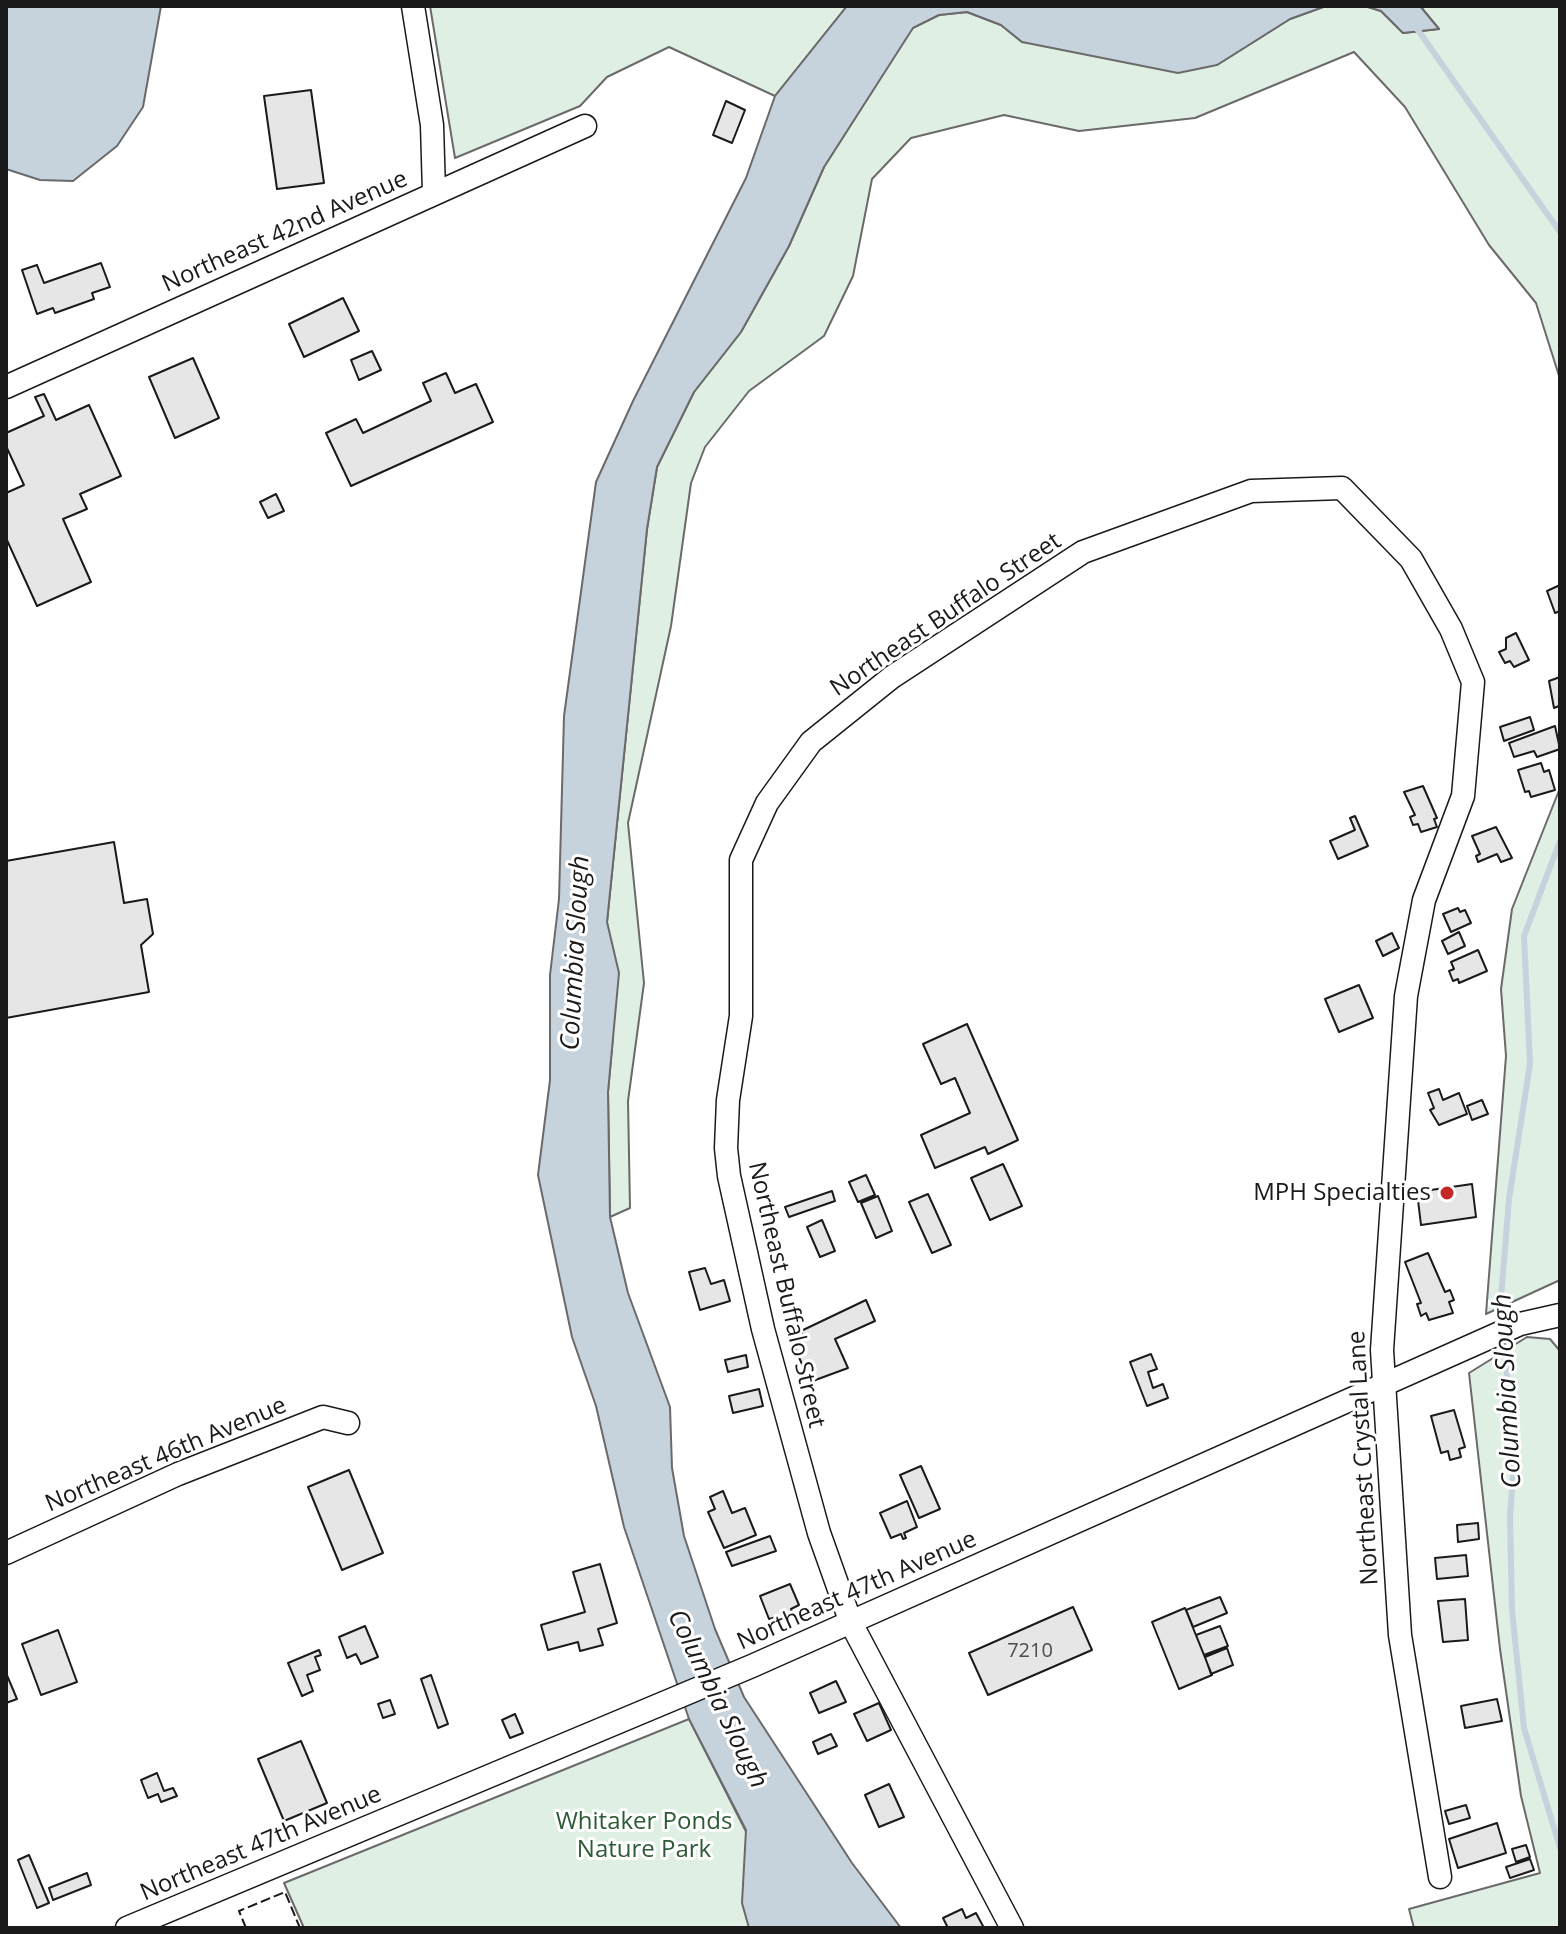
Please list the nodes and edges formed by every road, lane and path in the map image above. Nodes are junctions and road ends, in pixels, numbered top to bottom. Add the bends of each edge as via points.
1 (413, 6) edge
2 (585, 126) dead end
3 (434, 193) junction
4 (6, 387) edge
5 (1444, 617) joint
6 (1560, 1315) edge
7 (1383, 1386) junction
8 (348, 1423) dead end
9 (6, 1553) edge
10 (851, 1623) junction
11 (1440, 1877) dead end
12 (127, 1928) edge
13 (1012, 1928) edge

1 - 3 street via 432,125
2 - 3 street, Northeast 42nd Avenue
3 - 4 street, Northeast 42nd Avenue
5 - 7 street, Northeast Crystal Lane via 1473,682 1463,796 1424,900 1406,996
5 - 10 street, Northeast Buffalo Street via 1411,559 1342,488 1251,491 1083,552 892,677 811,742 767,803 741,860 742,998 726,1123 729,1176 781,1397 822,1543
6 - 7 street, Northeast 47th Avenue via 1520,1324
7 - 10 street, Northeast 47th Avenue
7 - 11 street, Northeast Crystal Lane via 1400,1635
8 - 9 street, Northeast 46th Avenue via 323,1417 178,1474
10 - 12 street, Northeast 47th Avenue
10 - 13 street, Northeast Buffalo Street

